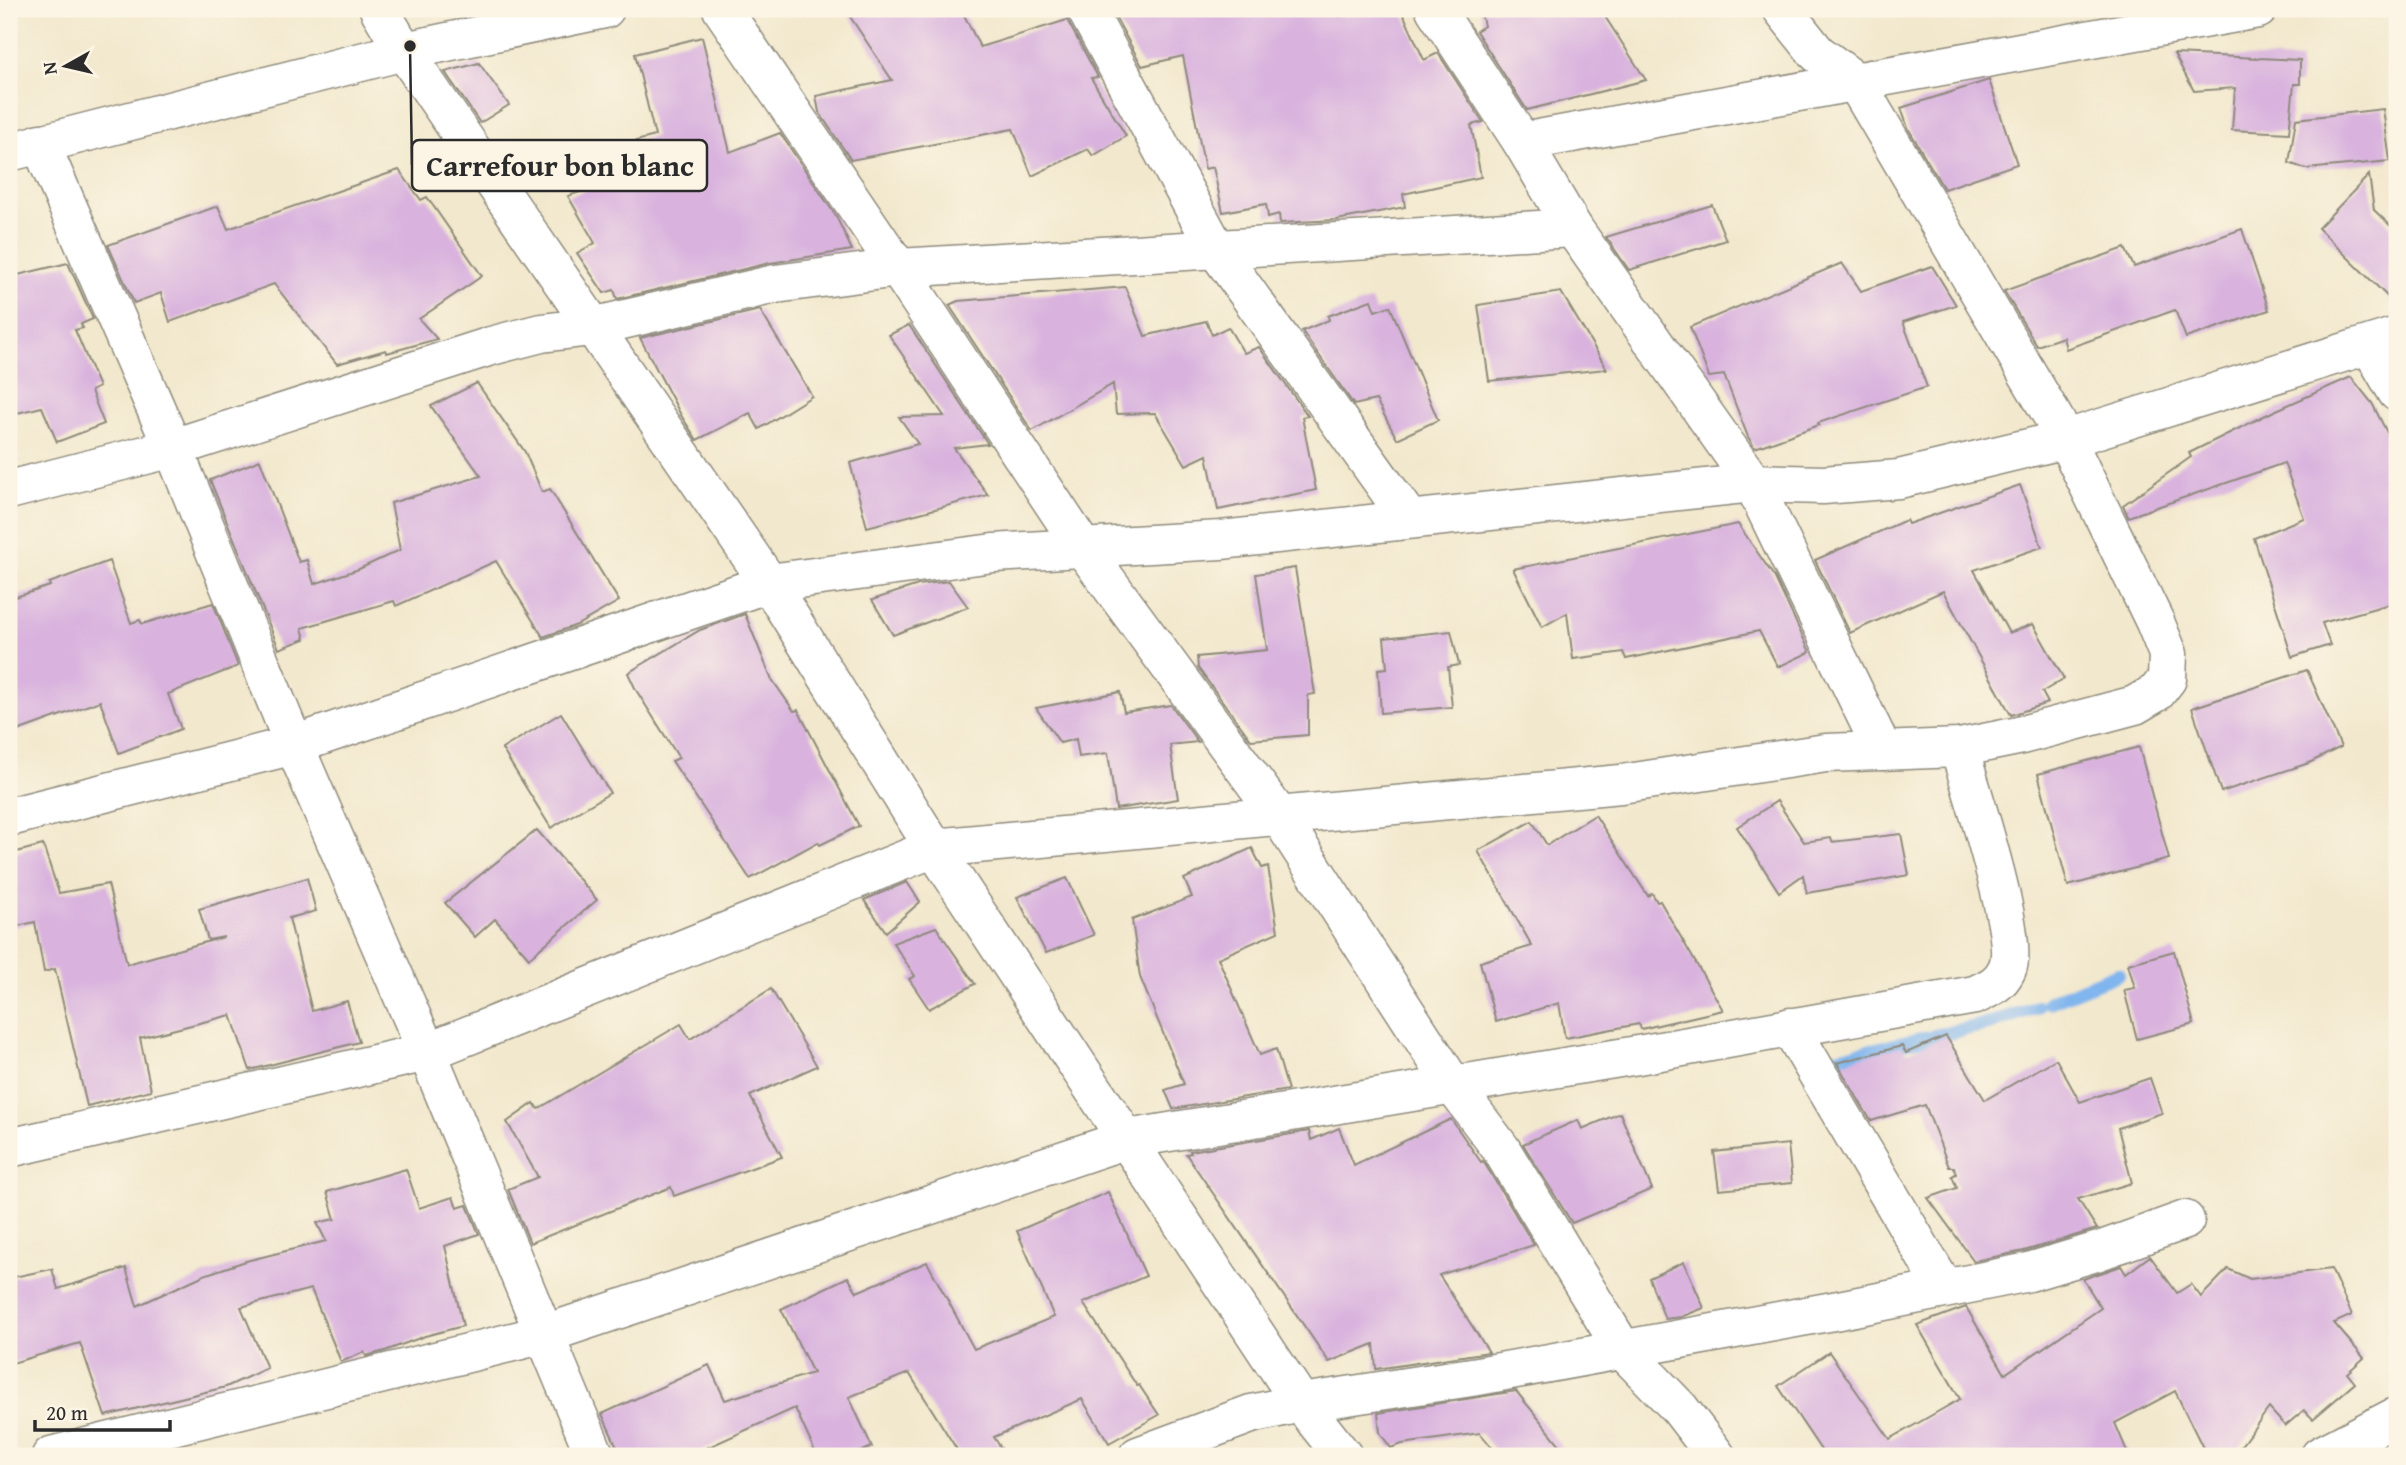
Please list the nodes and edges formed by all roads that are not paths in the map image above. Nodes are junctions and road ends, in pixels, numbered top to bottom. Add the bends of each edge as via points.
1 (379, 9) edge
2 (605, 9) edge
3 (722, 9) edge
4 (1086, 9) edge
5 (1435, 9) edge
6 (1782, 9) edge
7 (2258, 9) edge
8 (404, 51) junction
9 (1855, 81) junction
10 (1522, 142) junction
11 (24, 148) edge
12 (1573, 228) junction
13 (1216, 249) junction
14 (898, 268) junction
15 (592, 327) junction
16 (2384, 341) edge
17 (2397, 392) edge
18 (2067, 439) junction
19 (173, 448) junction
20 (1753, 483) junction
21 (9, 490) edge
22 (1409, 519) junction
23 (1083, 548) junction
24 (769, 583) junction
25 (294, 745) junction
26 (1959, 748) junction
27 (1883, 751) junction
28 (9, 817) edge
29 (1280, 817) junction
30 (934, 848) junction
31 (1790, 1027) junction
32 (427, 1052) junction
33 (1453, 1085) junction
34 (1127, 1139) junction
35 (9, 1148) edge
36 (2185, 1220) dead end
37 (1944, 1288) junction
38 (545, 1334) junction
39 (1623, 1350) junction
40 (1301, 1403) junction
41 (2397, 1416) edge
42 (51, 1456) edge
43 (595, 1456) edge
44 (1138, 1456) edge
45 (1343, 1456) edge
46 (1716, 1456) edge
47 (2320, 1456) edge

1 - 8 street
2 - 8 street
3 - 14 street
4 - 13 street
5 - 10 street
6 - 9 street via 1817,53
7 - 9 street
8 - 11 street
8 - 15 street
9 - 10 street
9 - 18 street
10 - 12 street
11 - 19 street
12 - 13 street
12 - 20 street
13 - 14 street
13 - 22 street
14 - 15 street via 775,284
14 - 23 street
15 - 19 street via 541,333 491,346
15 - 24 street
16 - 17 street
16 - 18 street
18 - 20 street via 1899,479 1823,485
18 - 26 street via 2155,622 2168,654 2167,679 2157,692 2135,705
19 - 21 street
19 - 25 street
20 - 22 street
20 - 27 street
22 - 23 street via 1221,540
23 - 24 street via 993,553
23 - 29 street
24 - 25 street
24 - 30 street
25 - 28 street
25 - 32 street
26 - 27 street
26 - 31 street via 2006,913 2009,966 1997,985 1975,995
27 - 29 street via 1826,753 1621,784
29 - 30 street
29 - 33 street
30 - 32 street
30 - 34 street
31 - 33 street
31 - 37 street
32 - 35 street
32 - 38 street
33 - 34 street
33 - 39 street via 1501,1149
34 - 38 street
34 - 40 street
36 - 37 street via 2029,1272
37 - 39 street
38 - 42 street
38 - 43 street
39 - 40 street
39 - 46 street via 1680,1409
40 - 44 street via 1251,1413
40 - 45 street
41 - 47 street

